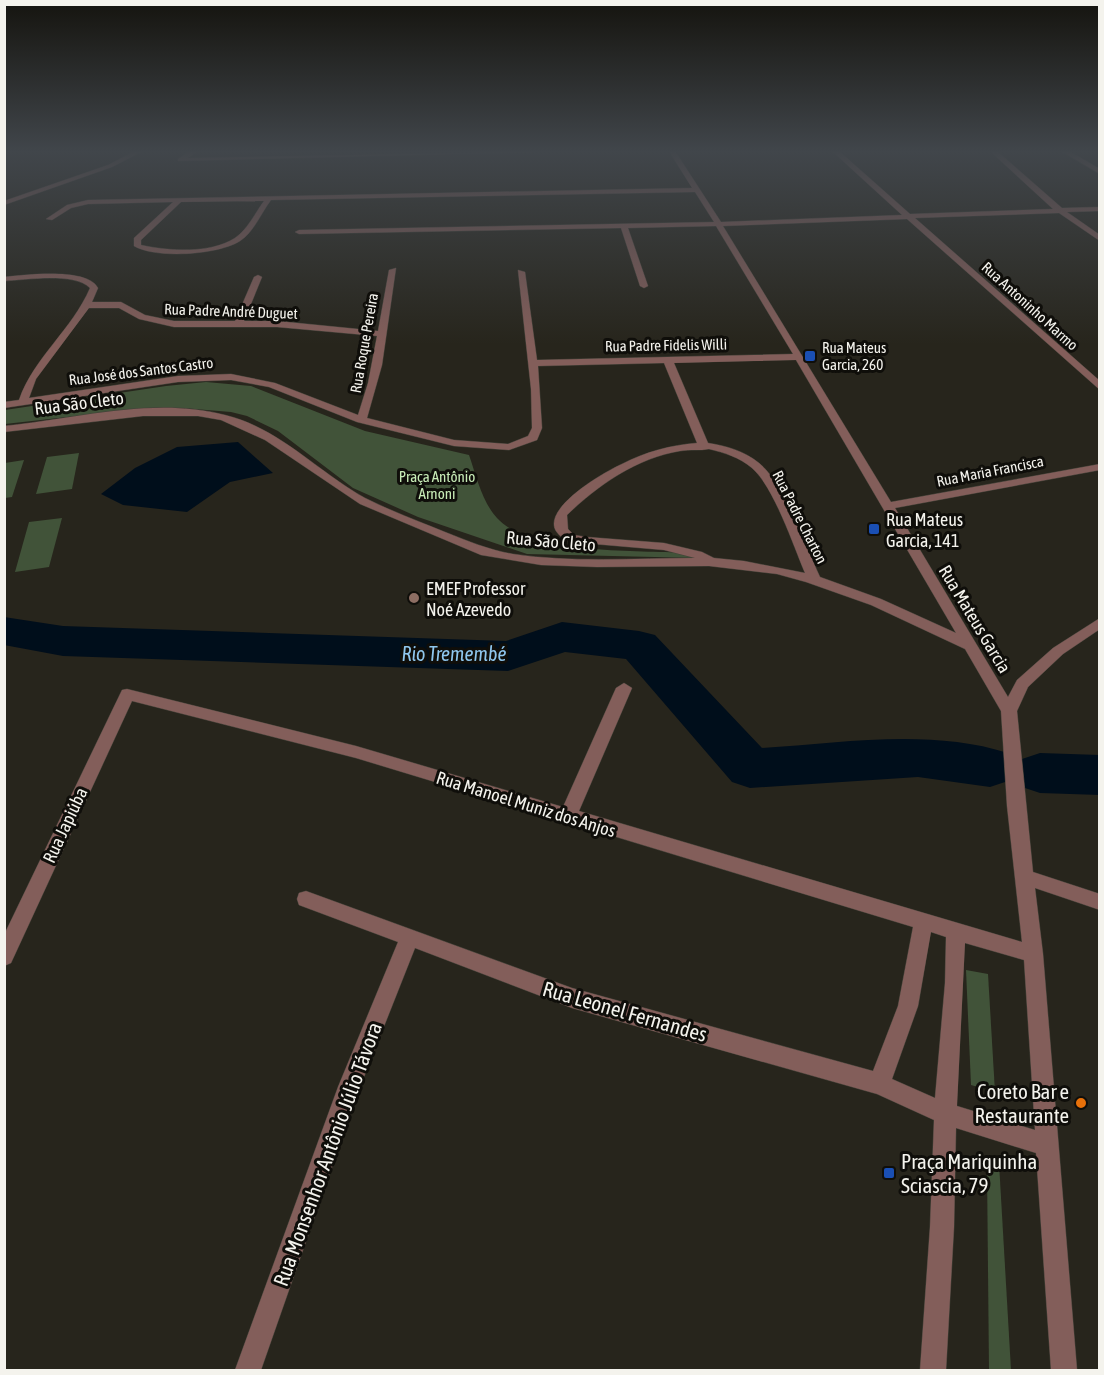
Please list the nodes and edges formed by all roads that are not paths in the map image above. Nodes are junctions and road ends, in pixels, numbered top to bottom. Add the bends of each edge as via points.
1 (56, 215) edge
2 (163, 215) edge
3 (257, 215) edge
4 (712, 215) edge
5 (930, 215) edge
6 (1065, 215) edge
7 (909, 216) junction
8 (50, 219) dead end
9 (718, 224) junction
10 (624, 225) junction
11 (299, 232) dead end
12 (1100, 239) edge
13 (393, 270) dead end
14 (521, 272) dead end
15 (258, 277) dead end
16 (4, 279) edge
17 (644, 286) dead end
18 (87, 305) junction
19 (238, 324) junction
20 (382, 334) junction
21 (800, 357) junction
22 (668, 360) junction
23 (533, 363) junction
24 (1100, 387) edge
25 (23, 402) junction
26 (4, 405) edge
27 (361, 420) junction
28 (4, 429) edge
29 (704, 447) junction
30 (1100, 466) edge
31 (886, 506) junction
32 (711, 562) junction
33 (815, 580) junction
34 (1100, 622) edge
35 (970, 647) junction
36 (624, 688) dead end
37 (126, 694) joint
38 (1009, 711) junction
39 (568, 816) junction
40 (1025, 876) junction
41 (306, 899) dead end
42 (1100, 902) edge
43 (923, 923) junction
44 (956, 932) junction
45 (409, 939) junction
46 (1033, 954) junction
47 (4, 957) edge
48 (879, 1084) junction
49 (945, 1114) junction
50 (1046, 1145) junction
51 (248, 1371) edge
52 (933, 1371) edge
53 (1064, 1371) edge

1 - 8 street
2 - 3 street via 137,240 138,246 183,250 228,244 242,236
4 - 9 street, Rua Mateus Garcia
5 - 7 street
6 - 12 street
7 - 9 street
7 - 24 street, Rua Antoninho Marmo
9 - 10 street
9 - 21 street, Rua Mateus Garcia
10 - 11 street
10 - 17 street
13 - 20 street, Rua Roque Pereira
14 - 23 street, Rua José dos Santos Castro
15 - 19 street
16 - 18 street via 85,280 94,288
18 - 19 street, Rua Padre André Duguet via 121,305 156,322
18 - 25 street via 31,379
19 - 20 street, Rua Padre André Duguet
20 - 27 street, Rua Roque Pereira via 372,397
21 - 22 street, Rua Padre Fidelis Willi
21 - 31 street, Rua Mateus Garcia
22 - 23 street, Rua Padre Fidelis Willi
22 - 29 street
23 - 27 street, Rua José dos Santos Castro via 537,428 532,438 509,447 454,443
25 - 26 street, Rua José dos Santos Castro
25 - 27 street, Rua José dos Santos Castro via 178,379 231,377 272,385
28 - 32 street, Rua São Cleto via 174,412 222,416 257,431 367,502 482,551 519,559 580,564
29 - 32 street, Rua Padre Charton via 656,453 623,467 573,500 561,514 560,529 571,538 680,549
29 - 33 street, Rua Padre Charton via 738,455 758,468
30 - 31 street, Rua Maria Francisca
31 - 35 street, Rua Mateus Garcia
32 - 33 street, Rua São Cleto
33 - 35 street, Rua São Cleto via 886,606
34 - 38 street via 1058,651 1022,684
35 - 38 street, Rua Mateus Garcia
36 - 39 street
37 - 39 street, Rua Manoel Muniz dos Anjos via 356,752
37 - 47 street, Rua Japiúba
38 - 40 street, Rua Mateus Garcia
39 - 43 street, Rua Manoel Muniz dos Anjos
40 - 42 street
40 - 46 street, Rua Mateus Garcia
41 - 45 street, Rua Leonel Fernandes
43 - 44 street, Rua Manoel Muniz dos Anjos
43 - 48 street via 908,1006
44 - 46 street, Rua Manoel Muniz dos Anjos
44 - 49 street
45 - 48 street, Rua Leonel Fernandes via 572,998
45 - 51 street, Rua Monsenhor Antônio Júlio Távora via 349,1087
46 - 50 street, Rua Mateus Garcia
48 - 49 street, Rua Leonel Fernandes
49 - 50 street, Rua Leonel Fernandes
49 - 52 street
50 - 53 street, Rua Mateus Garcia

